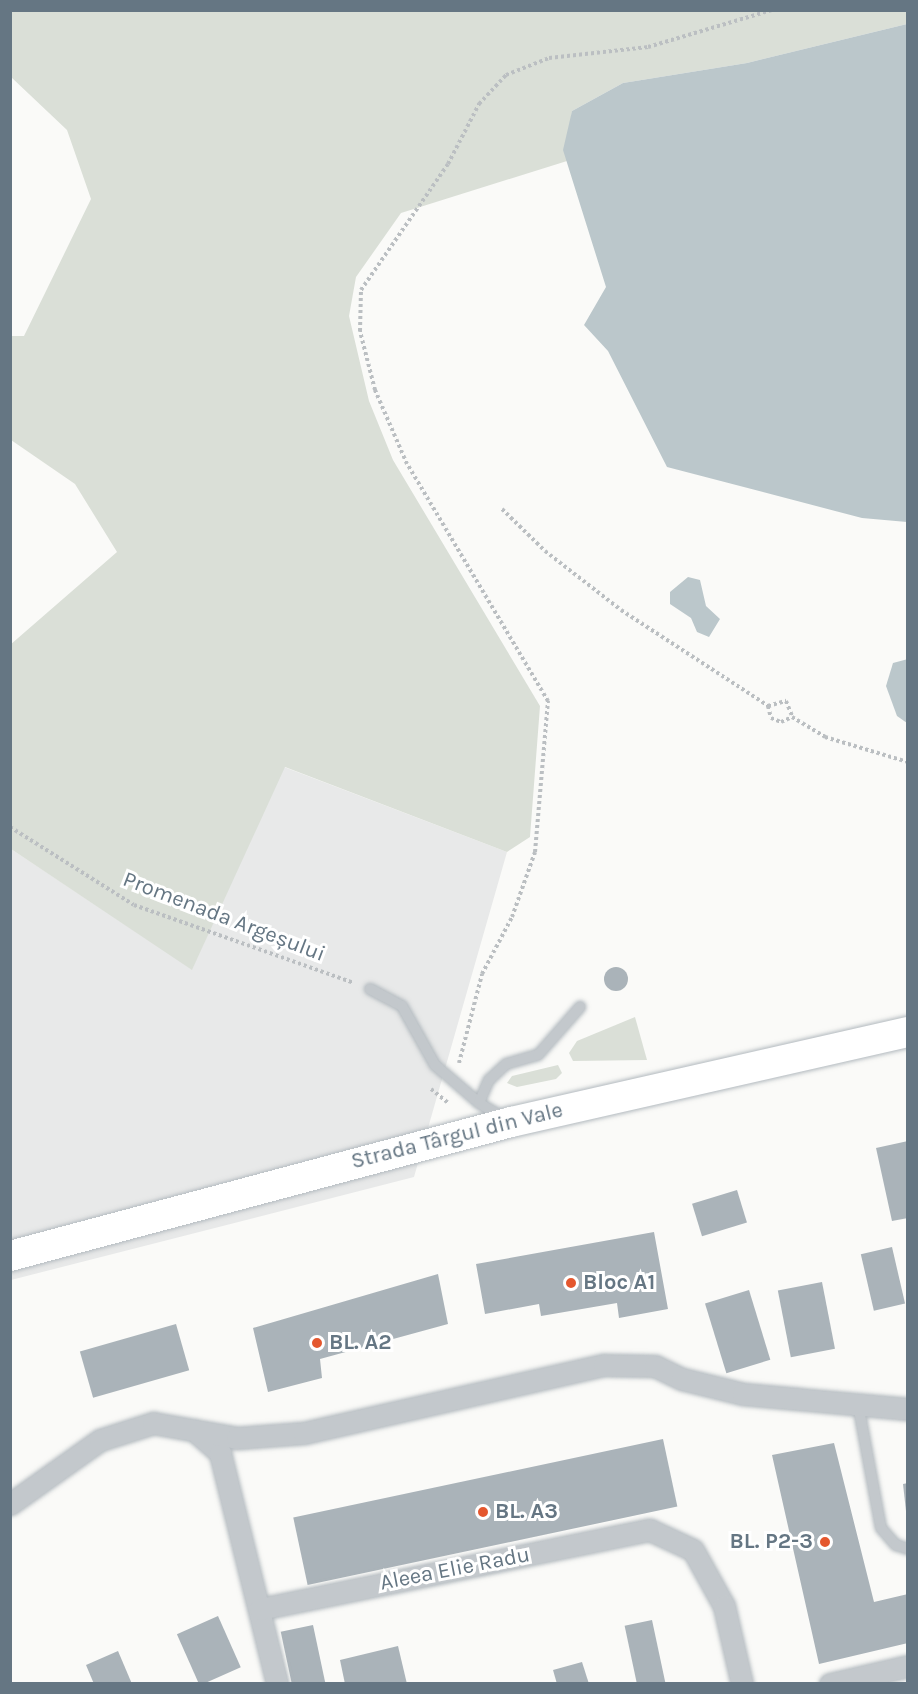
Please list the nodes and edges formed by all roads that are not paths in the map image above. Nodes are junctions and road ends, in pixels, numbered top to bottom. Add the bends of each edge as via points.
1 (370, 988) road end
2 (580, 1007) dead end
3 (908, 1032) edge
4 (478, 1103) junction
5 (501, 1116) junction
6 (10, 1256) edge
7 (858, 1404) junction
8 (908, 1409) edge
9 (194, 1430) junction
10 (10, 1504) edge
11 (908, 1549) edge
12 (260, 1608) junction
13 (908, 1666) edge
14 (278, 1683) edge
15 (742, 1683) edge
16 (830, 1683) edge

1 - 4 lane via 402,1006 435,1065
2 - 4 lane via 538,1055 498,1072
3 - 5 street, Strada Târgul din Vale
4 - 5 lane
5 - 6 street, Strada Târgul din Vale
7 - 8 street
7 - 9 street via 719,1390 655,1366 630,1364 304,1433 237,1438
7 - 11 lane via 881,1528
9 - 10 street via 153,1424 100,1440
9 - 12 street via 220,1454
12 - 14 street
12 - 15 street, Aleea Elie Radu via 651,1530 693,1550 724,1606
13 - 16 street

